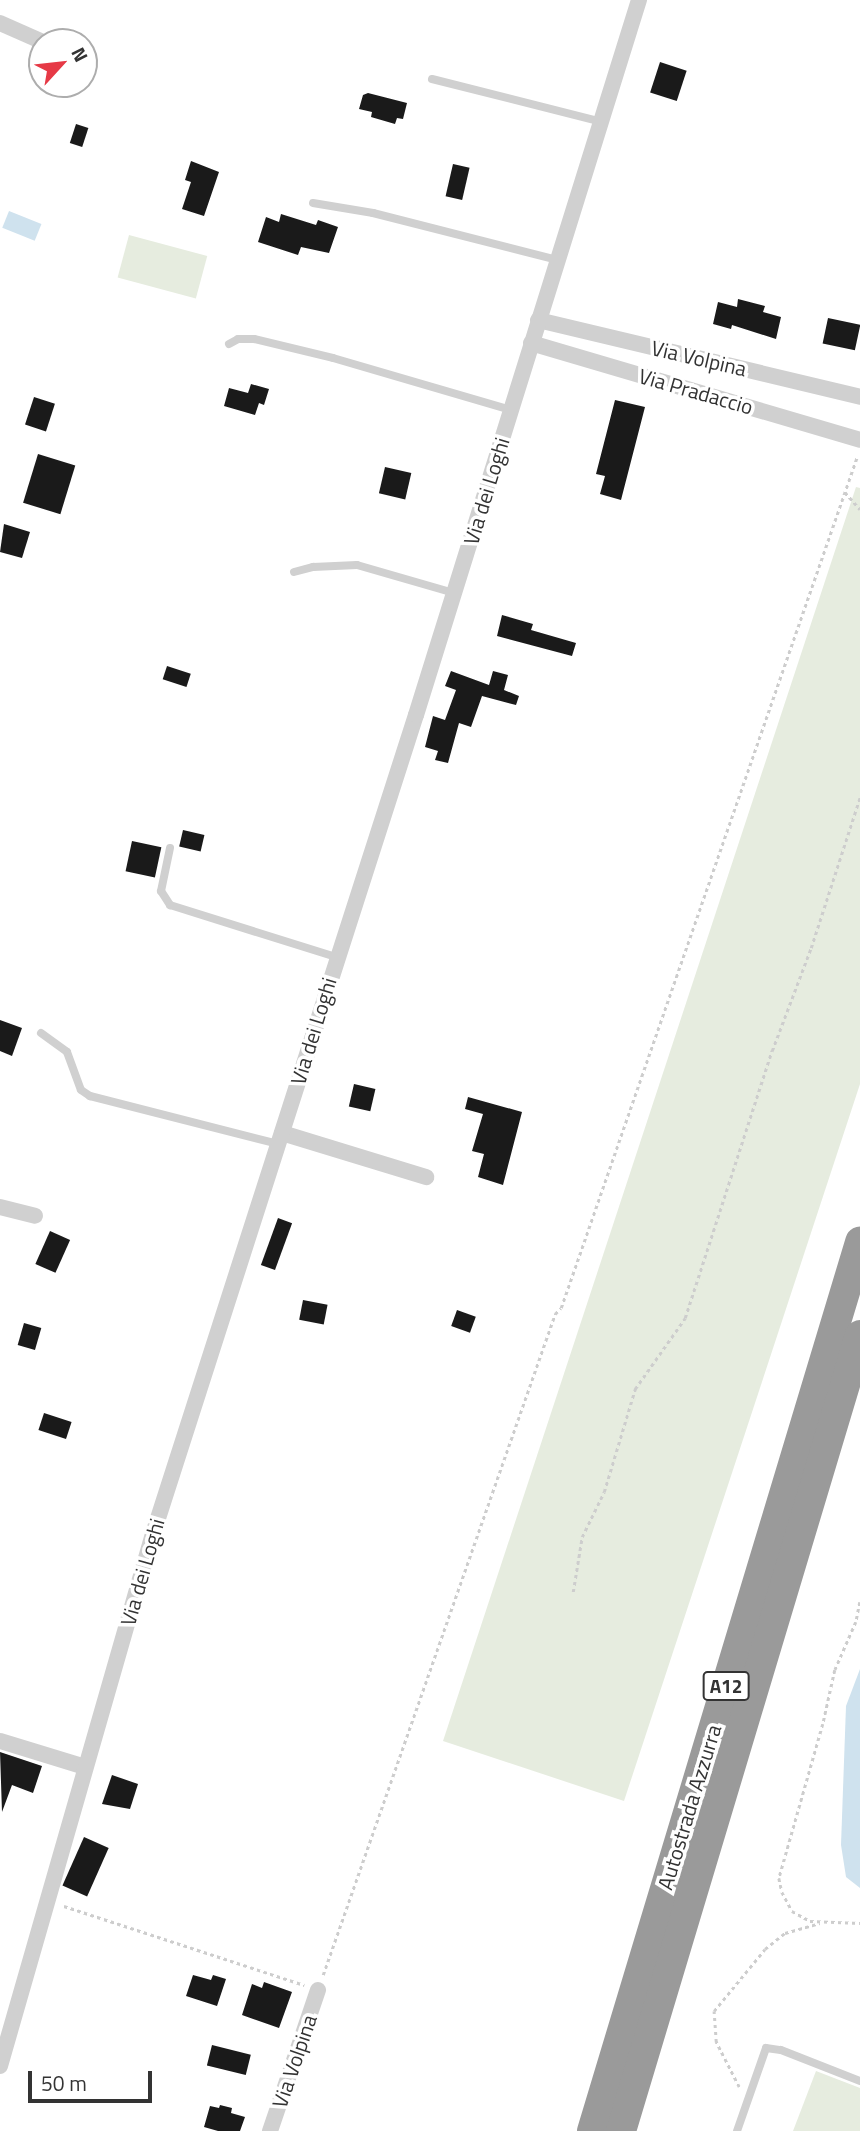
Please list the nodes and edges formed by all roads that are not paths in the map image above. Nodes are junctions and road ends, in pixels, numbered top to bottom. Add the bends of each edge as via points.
1 (639, 0) edge
2 (0, 23) edge
3 (28, 35) edge
4 (432, 79) dead end
5 (602, 122) junction
6 (313, 203) dead end
7 (557, 260) junction
8 (538, 320) junction
9 (531, 343) junction
10 (229, 344) dead end
11 (860, 397) edge
12 (511, 410) junction
13 (859, 447) edge
14 (295, 572) dead end
15 (454, 593) junction
16 (170, 848) dead end
17 (336, 957) junction
18 (41, 1033) dead end
19 (280, 1138) junction
20 (426, 1177) dead end
21 (0, 1208) edge
22 (35, 1216) dead end
23 (860, 1242) edge
24 (860, 1335) edge
25 (0, 1741) edge
26 (85, 1767) junction
27 (318, 1990) road end
28 (0, 2066) edge
29 (860, 2081) edge
30 (271, 2131) edge
31 (592, 2131) edge
32 (621, 2131) edge
33 (737, 2131) edge

1 - 5 street, Via dei Loghi
2 - 3 street
4 - 5 lane
5 - 7 street, Via dei Loghi
6 - 7 lane via 373,213
7 - 8 street, Via dei Loghi
8 - 9 street, Via dei Loghi
8 - 11 street, Via Volpina
9 - 12 street, Via dei Loghi
9 - 13 street, Via Pradaccio
10 - 12 lane via 254,339
12 - 15 street, Via dei Loghi
14 - 15 lane via 357,565
15 - 17 street, Via dei Loghi
16 - 17 lane via 161,891 170,905
17 - 19 street, Via dei Loghi
18 - 19 lane via 67,1052 82,1090 90,1096
19 - 20 street
19 - 26 street, Via dei Loghi via 153,1534
21 - 22 street
23 - 31 highway, Autostrada Azzurra / A12
24 - 32 highway, Autostrada Azzurra / A12
25 - 26 street
26 - 28 street, Via dei Loghi
27 - 30 street, Via Volpina
29 - 33 lane via 766,2048

